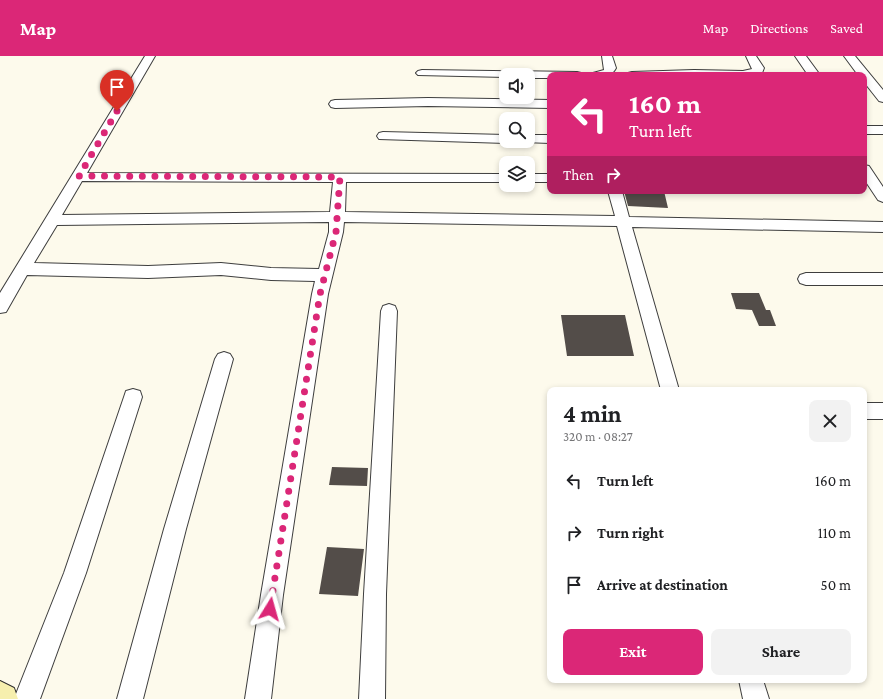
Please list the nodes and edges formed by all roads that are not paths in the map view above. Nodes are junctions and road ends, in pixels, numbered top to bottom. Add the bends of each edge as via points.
1 (150, 56) edge
2 (607, 56) edge
3 (751, 56) edge
4 (800, 56) edge
5 (849, 56) edge
6 (761, 71) edge
7 (608, 72) edge
8 (812, 72) edge
9 (862, 72) edge
10 (422, 73) dead end
11 (547, 75) edge
12 (867, 78) edge
13 (883, 98) edge
14 (335, 104) dead end
15 (547, 104) edge
16 (867, 130) edge
17 (883, 130) edge
18 (383, 136) dead end
19 (499, 139) edge
20 (535, 139) edge
21 (547, 139) edge
22 (867, 173) edge
23 (867, 174) edge
24 (79, 176) junction
25 (883, 176) edge
26 (340, 177) junction
27 (499, 178) edge
28 (535, 178) edge
29 (547, 178) edge
30 (616, 194) edge
31 (883, 197) edge
32 (337, 219) junction
33 (53, 220) junction
34 (624, 221) junction
35 (883, 227) edge
36 (23, 269) junction
37 (325, 276) junction
38 (806, 279) dead end
39 (883, 279) edge
40 (0, 307) edge
41 (389, 311) dead end
42 (224, 359) dead end
43 (669, 387) edge
44 (134, 397) dead end
45 (867, 411) edge
46 (883, 411) edge
47 (752, 683) edge
48 (0, 696) edge
49 (3, 699) edge
50 (27, 699) edge
51 (130, 699) edge
52 (258, 699) edge
53 (372, 699) edge
54 (756, 699) edge

1 - 24 street
2 - 7 street via 610,68
3 - 6 street
4 - 8 street
5 - 9 street
10 - 11 street
12 - 13 street
14 - 15 street
16 - 17 street
18 - 19 street
20 - 21 street
22 - 25 street
23 - 31 street
24 - 26 street
24 - 33 street
26 - 27 street
26 - 32 street
28 - 29 street
30 - 34 street
32 - 33 street via 225,217
32 - 34 street
32 - 37 street
33 - 36 street
34 - 35 street
34 - 43 street
36 - 37 street via 148,272 221,269
36 - 40 street
37 - 52 street via 285,512
38 - 39 street
41 - 53 street
42 - 51 street
44 - 50 street via 75,573
45 - 46 street
47 - 54 street
48 - 49 street

